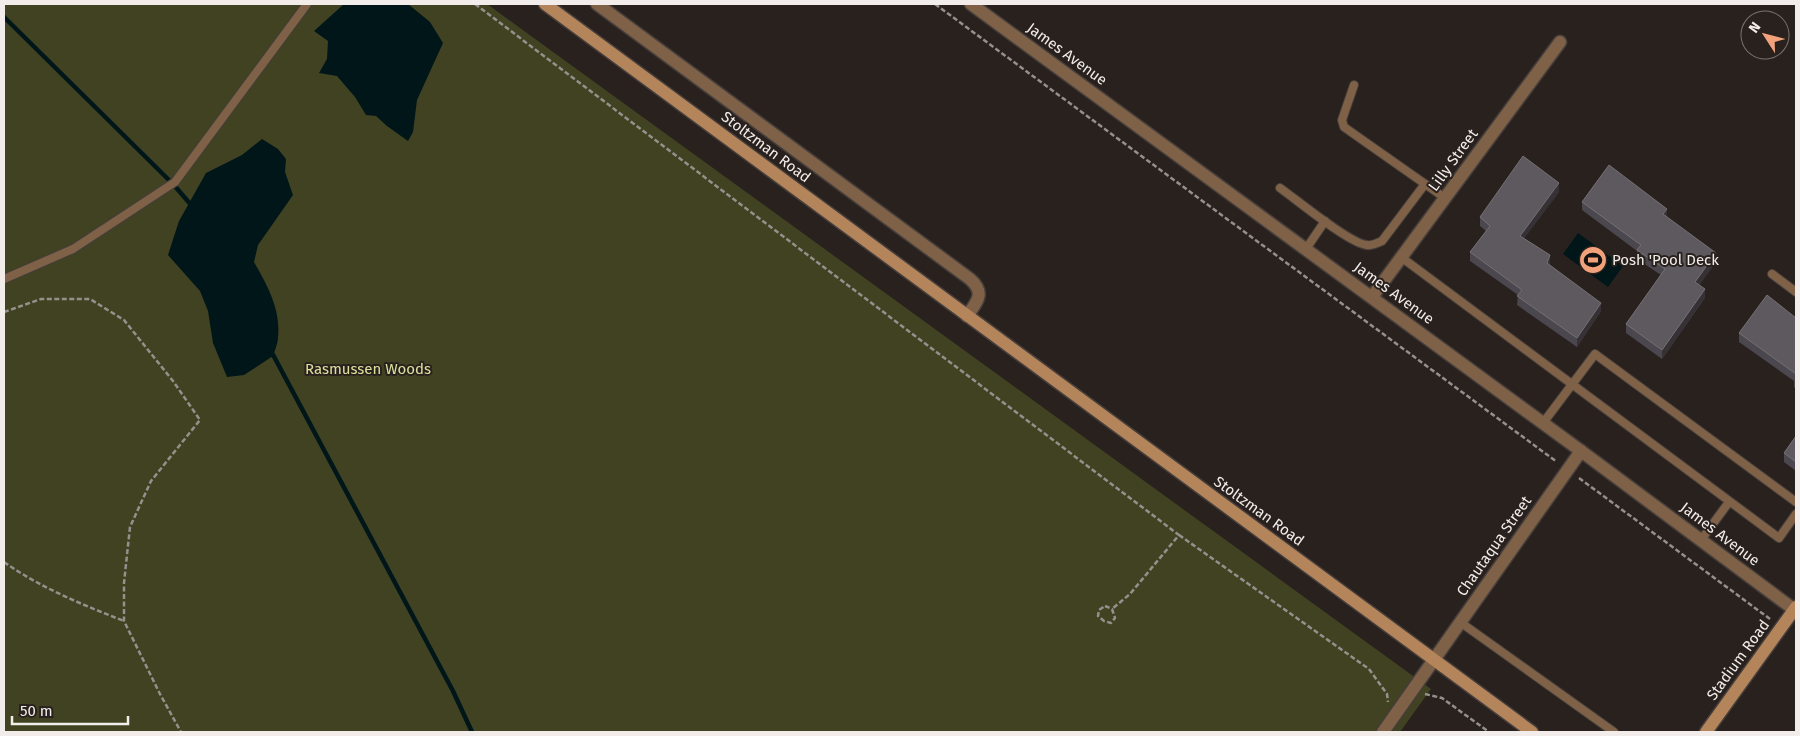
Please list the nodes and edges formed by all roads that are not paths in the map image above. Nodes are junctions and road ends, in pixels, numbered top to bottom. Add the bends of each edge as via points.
1 (307, 4) edge
2 (546, 4) edge
3 (597, 4) edge
4 (971, 4) edge
5 (1560, 42) dead end
6 (1354, 85) dead end
7 (1425, 184) junction
8 (1280, 188) dead end
9 (1445, 198) junction
10 (1325, 221) junction
11 (1306, 249) junction
12 (1402, 257) junction
13 (1772, 274) dead end
14 (4, 279) edge
15 (1796, 292) edge
16 (1372, 297) junction
17 (967, 316) junction
18 (1572, 384) junction
19 (1543, 423) junction
20 (1581, 451) junction
21 (1729, 502) junction
22 (1796, 502) edge
23 (1796, 514) edge
24 (1701, 540) junction
25 (1796, 609) edge
26 (1460, 622) junction
27 (1434, 660) junction
28 (1387, 727) edge
29 (1532, 732) edge
30 (1614, 732) edge
31 (1706, 732) edge

1 - 14 lane via 175,182 73,248
2 - 17 street, Stoltzman Road
3 - 17 street, Stoltzman Road via 970,279 977,285 979,295
4 - 11 street, James Avenue
5 - 9 street, Lilly Street
6 - 7 lane via 1342,120 1344,127
7 - 9 lane
7 - 10 lane via 1386,237 1375,245 1367,246 1353,240
8 - 10 lane
9 - 12 street, Lilly Street
10 - 11 lane
11 - 16 street, James Avenue
12 - 16 street, Lilly Street
12 - 18 lane
13 - 15 lane
16 - 19 street, James Avenue
17 - 27 street, Stoltzman Road
18 - 19 lane
18 - 21 lane
18 - 22 lane via 1595,354
19 - 20 street, James Avenue
20 - 24 street, James Avenue
20 - 26 street, Chautaqua Street
21 - 23 lane via 1779,538
21 - 24 lane
24 - 25 street, James Avenue
25 - 31 street, Stadium Road
26 - 27 street, Chautaqua Street
26 - 30 lane
27 - 28 street, Chautaqua Street
27 - 29 street, Stoltzman Road

